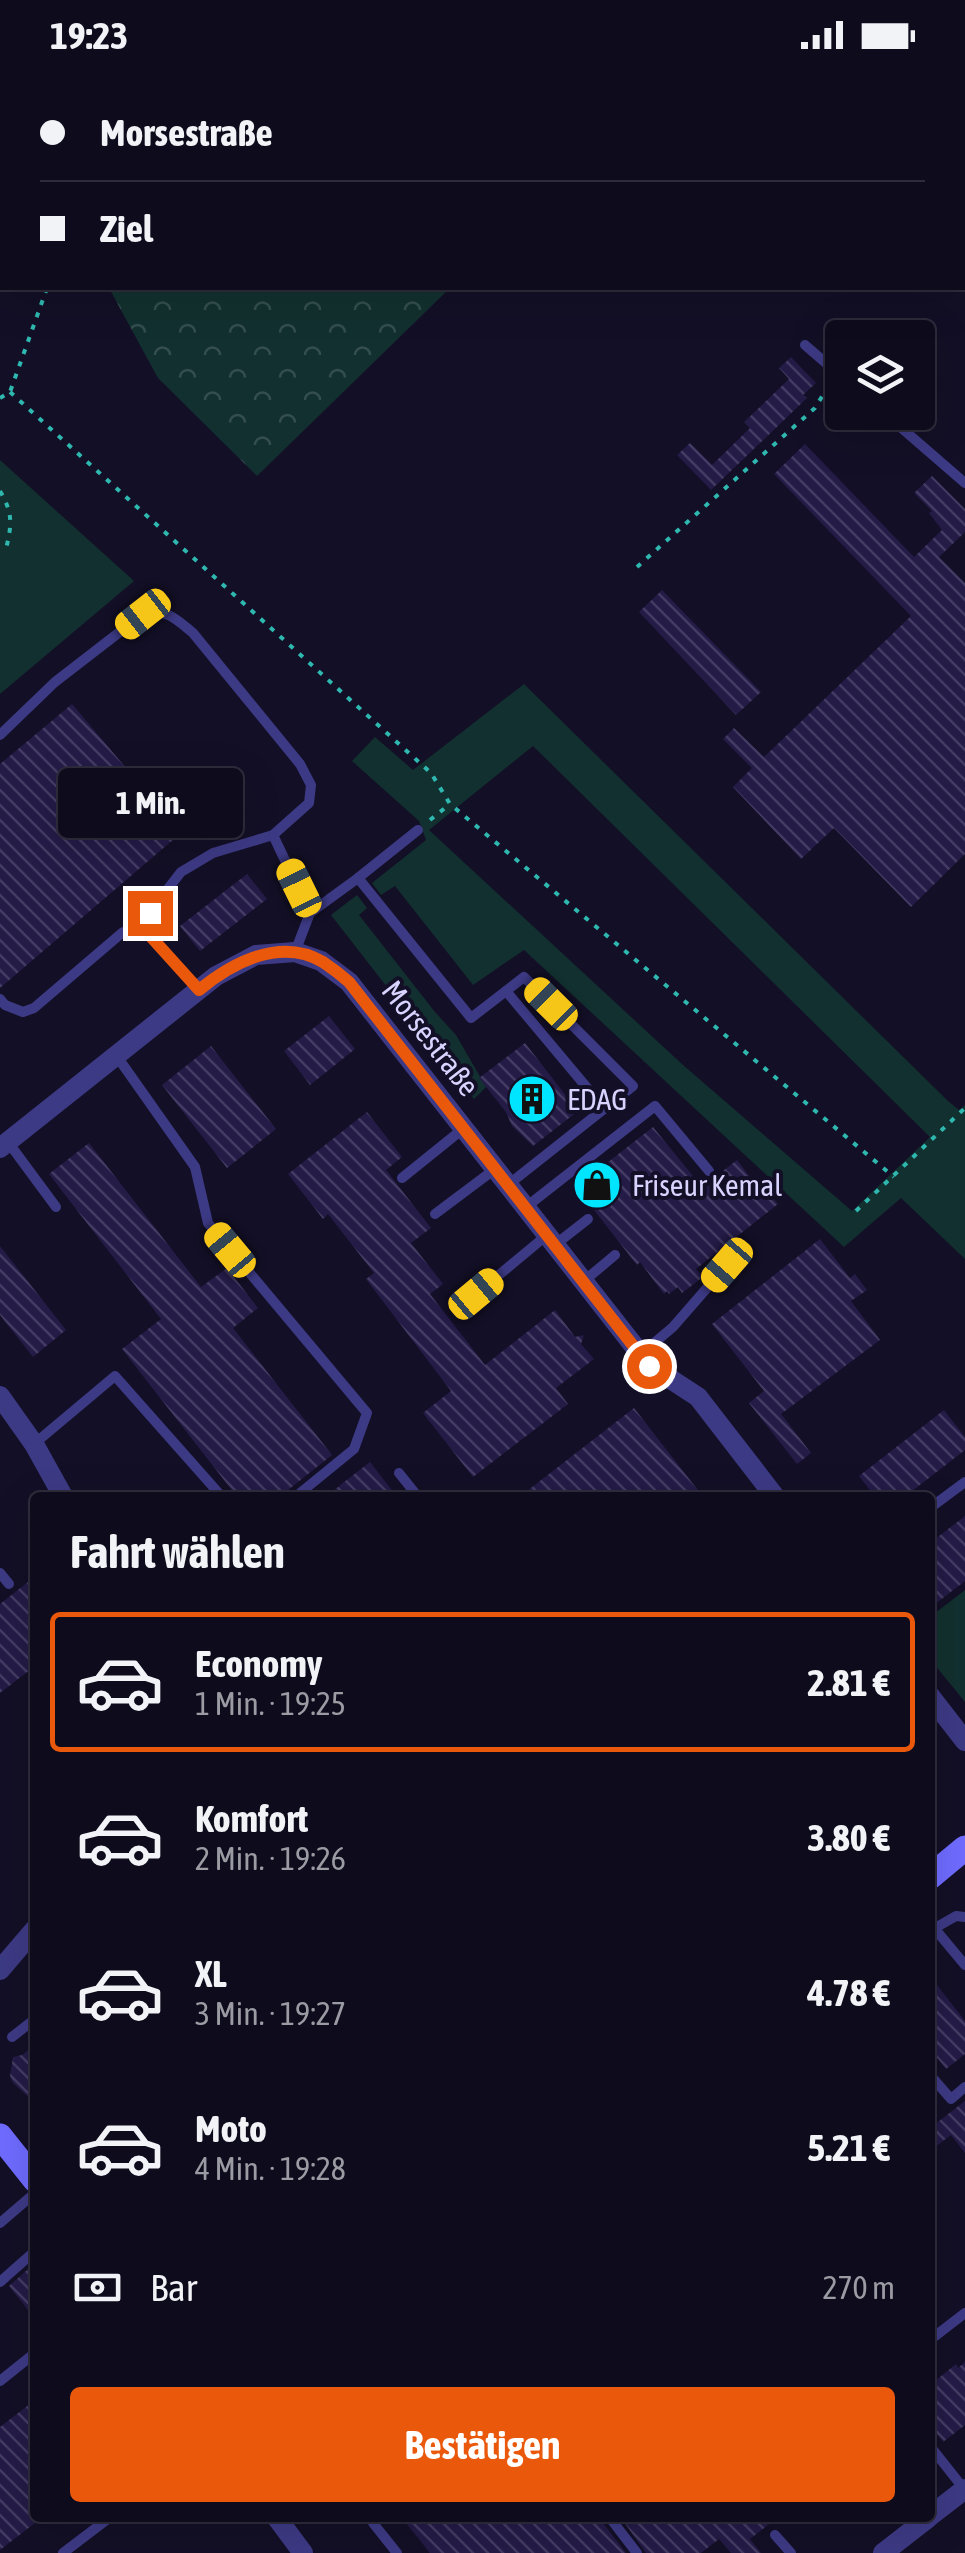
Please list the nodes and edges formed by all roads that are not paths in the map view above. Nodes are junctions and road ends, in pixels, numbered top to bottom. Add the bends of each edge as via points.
1 (805, 346) dead end
2 (825, 363) edge
3 (904, 430) edge
4 (965, 483) edge
5 (0, 736) edge
6 (418, 830) road end
7 (273, 836) junction
8 (358, 878) junction
9 (310, 913) junction
10 (143, 928) junction
11 (295, 952) junction
12 (199, 990) junction
13 (506, 991) junction
14 (0, 999) edge
15 (116, 1055) junction
16 (604, 1108) junction
17 (464, 1128) junction
18 (4, 1145) edge
19 (709, 1171) dead end
20 (502, 1177) junction
21 (402, 1178) dead end
22 (525, 1207) junction
23 (56, 1208) dead end
24 (435, 1214) dead end
25 (588, 1219) dead end
26 (551, 1240) junction
27 (616, 1255) dead end
28 (727, 1265) dead end
29 (584, 1281) junction
30 (476, 1294) dead end
31 (640, 1354) junction
32 (0, 1396) edge
33 (34, 1444) junction
34 (400, 1473) dead end
35 (965, 1482) edge
36 (61, 1492) edge
37 (218, 1492) edge
38 (301, 1492) edge
39 (414, 1492) edge
40 (771, 1492) edge
41 (935, 1504) edge
42 (0, 1573) edge
43 (9, 1584) dead end
44 (935, 1703) edge
45 (965, 1742) edge
46 (965, 1848) edge
47 (965, 1867) edge
48 (935, 1873) edge
49 (935, 1874) edge
50 (965, 1917) edge
51 (935, 1925) edge
52 (935, 1930) edge
53 (30, 1939) edge
54 (965, 1965) edge
55 (0, 1970) edge
56 (30, 2023) edge
57 (12, 2037) dead end
58 (935, 2081) edge
59 (965, 2088) edge
60 (0, 2136) edge
61 (30, 2174) edge
62 (30, 2198) edge
63 (0, 2223) edge
64 (30, 2255) edge
65 (0, 2282) edge
66 (965, 2313) edge
67 (935, 2336) edge
68 (30, 2357) edge
69 (0, 2381) edge
70 (935, 2452) edge
71 (965, 2489) edge
72 (935, 2509) edge
73 (104, 2522) edge
74 (280, 2522) edge
75 (372, 2522) dead end
76 (613, 2522) edge
77 (917, 2522) edge
78 (774, 2534) dead end
79 (300, 2552) edge
80 (63, 2553) edge
81 (397, 2553) edge
82 (637, 2553) edge
83 (790, 2553) edge
84 (883, 2553) edge

1 - 2 lane
3 - 4 lane
5 - 7 lane via 55,682 143,614 157,611 193,634 311,785 309,803
6 - 8 lane
7 - 9 lane
7 - 10 lane via 213,853 181,872
8 - 9 lane
8 - 13 lane via 472,1018
9 - 11 lane
10 - 12 lane
10 - 14 lane via 123,932 34,1008 23,1012
11 - 12 street via 256,955
11 - 17 street, Morsestraße via 349,982
12 - 15 street
13 - 16 lane
13 - 16 lane via 524,977 632,1086
15 - 18 street
15 - 38 lane via 195,1167 208,1224 367,1414 354,1449
16 - 20 lane
17 - 20 street, Morsestraße
17 - 21 lane
18 - 23 lane
19 - 22 lane via 655,1106
20 - 22 street, Morsestraße
20 - 24 lane
22 - 26 street, Morsestraße
25 - 26 lane
26 - 29 street, Morsestraße
26 - 30 lane
27 - 29 lane
28 - 31 lane via 674,1327
29 - 31 street, Morsestraße
31 - 40 street, Morsestraße via 698,1397
32 - 33 street
33 - 36 street
33 - 37 lane via 115,1376
34 - 39 lane
35 - 41 lane
42 - 43 lane
44 - 45 street
46 - 48 street
47 - 49 street
50 - 51 lane
52 - 54 lane
53 - 55 street
56 - 57 lane
58 - 59 lane via 950,2099
60 - 61 street
62 - 63 lane
64 - 65 lane
66 - 67 lane
68 - 69 lane
70 - 71 lane
71 - 72 street
73 - 80 lane
74 - 79 street
75 - 81 lane
76 - 82 lane
77 - 84 street
78 - 83 lane

